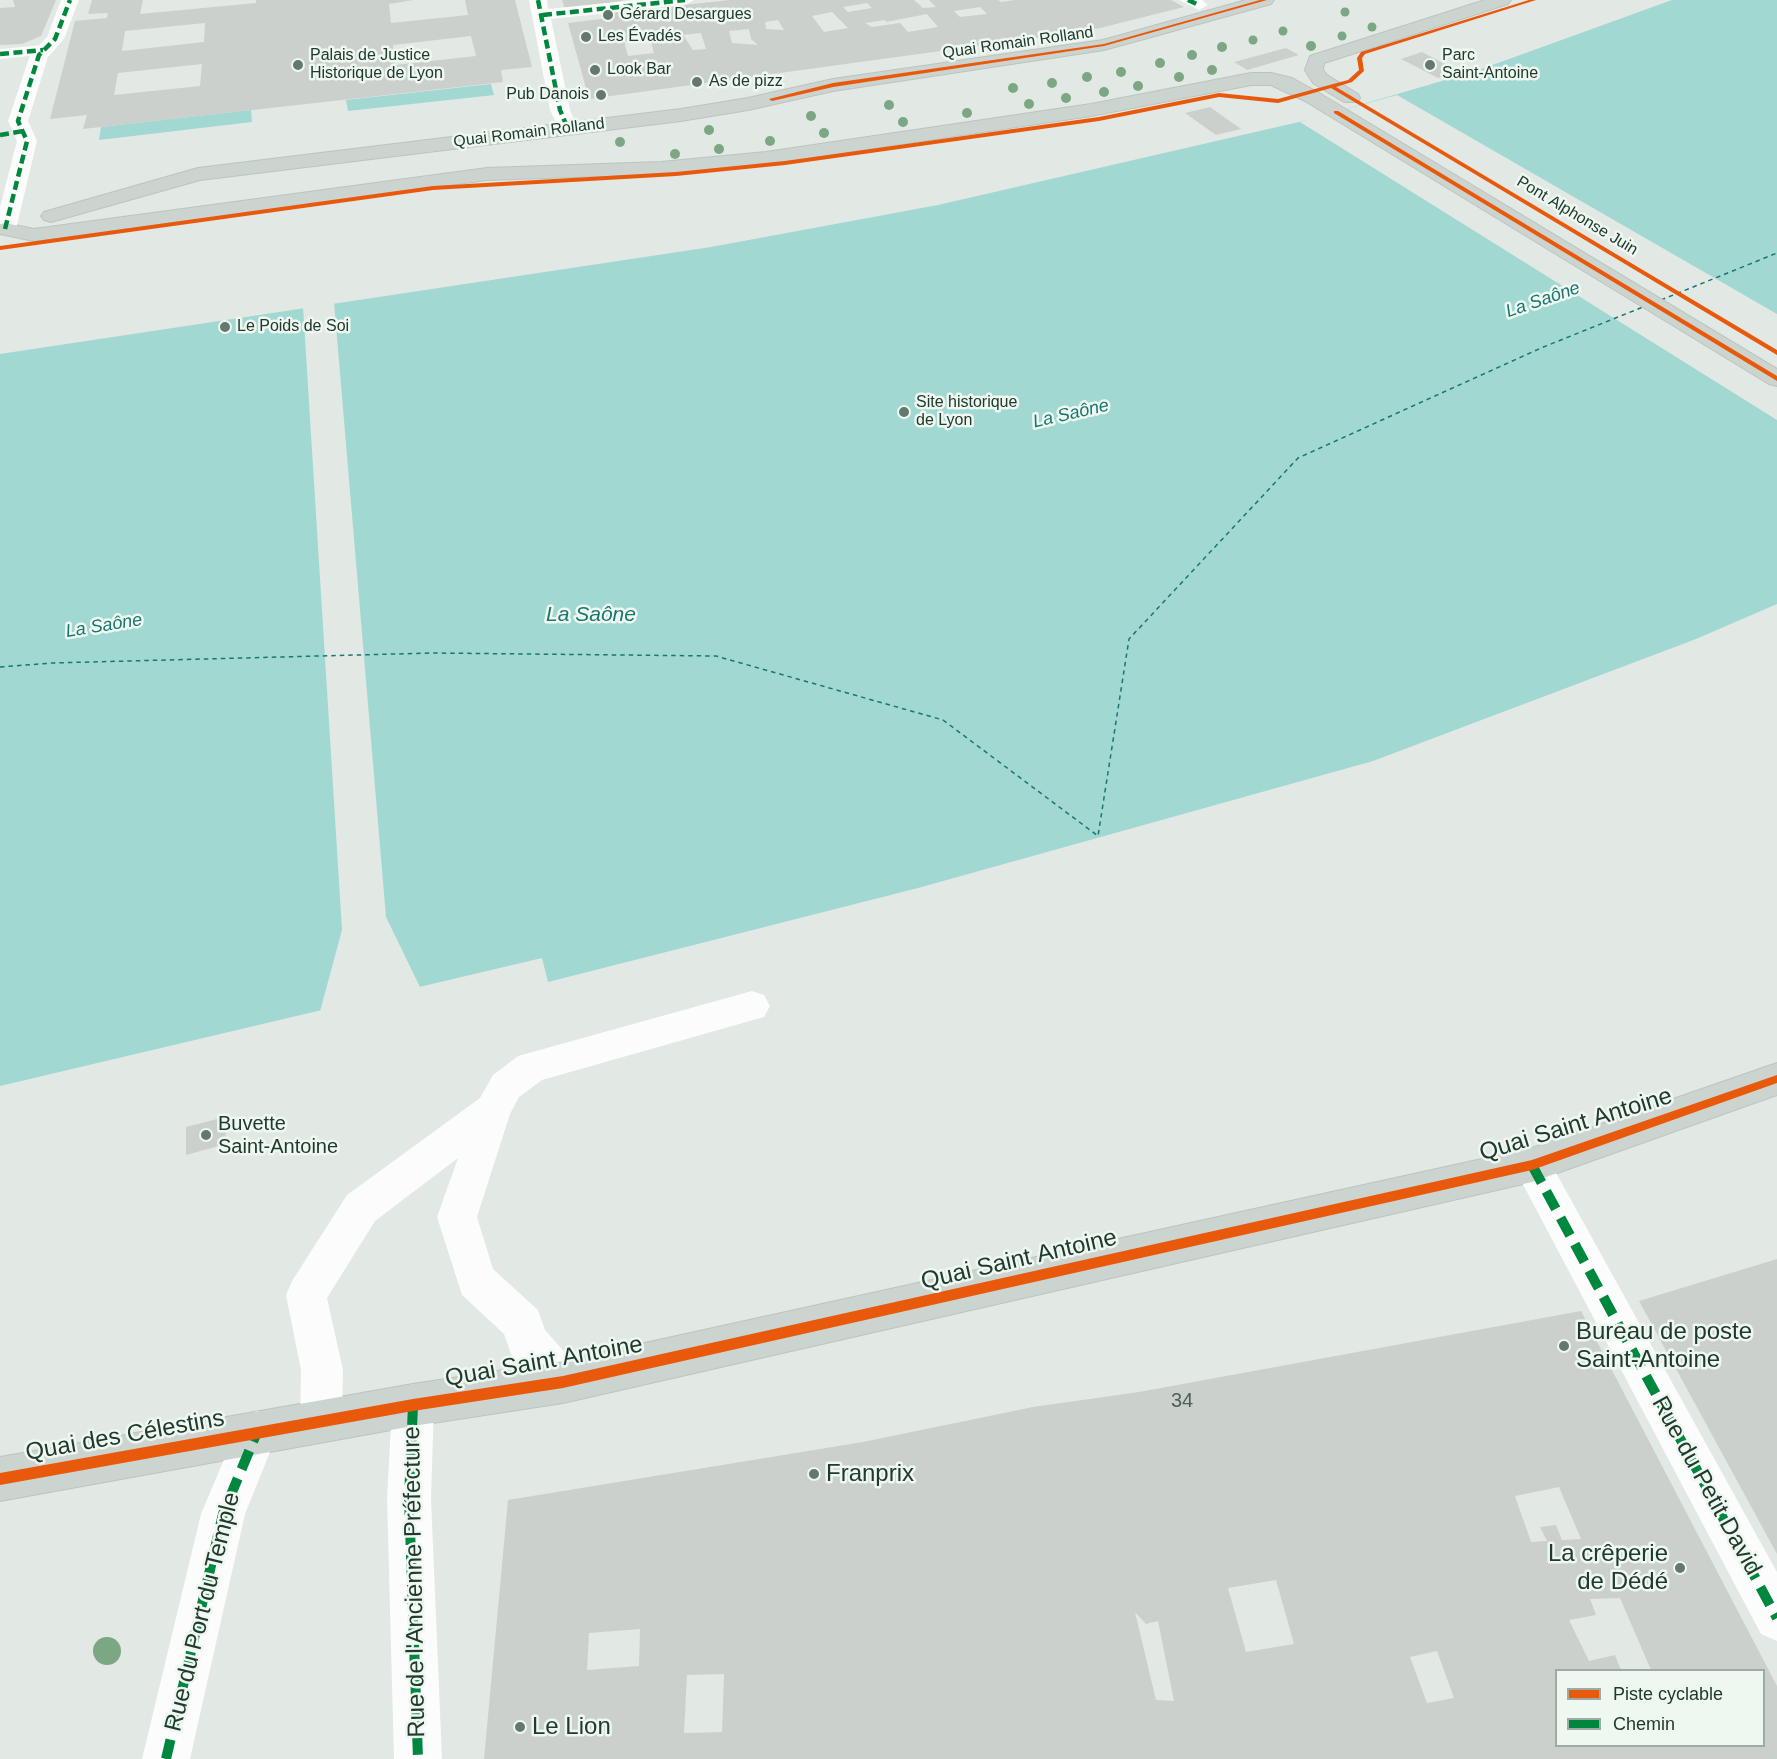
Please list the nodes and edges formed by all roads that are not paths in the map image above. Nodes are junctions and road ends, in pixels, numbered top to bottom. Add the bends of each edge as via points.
1 (70, 0) edge
2 (685, 0) edge
3 (1265, 0) edge
4 (1502, 0) edge
5 (541, 8) edge
6 (43, 50) junction
7 (0, 54) edge
8 (1336, 112) joint
9 (568, 129) junction
10 (23, 131) junction
11 (0, 135) edge
12 (3, 229) edge
13 (1777, 353) edge
14 (1777, 379) edge
15 (752, 1006) dead end
16 (1777, 1079) edge
17 (493, 1110) junction
18 (1532, 1165) junction
19 (563, 1382) junction
20 (412, 1405) junction
21 (321, 1421) junction
22 (257, 1432) junction
23 (0, 1479) edge
24 (1777, 1618) edge
25 (166, 1759) edge
26 (418, 1759) edge

1 - 6 street via 55,39
2 - 5 street
3 - 9 main road, Quai Romain Rolland via 1104,45 833,85 681,115
4 - 13 main road, Pont Alphonse Juin via 1316,60 1314,70 1320,79 1362,105
5 - 9 street via 560,110
6 - 7 street
6 - 10 street via 18,121
8 - 12 main road, Quai Romain Rolland via 1285,82 1251,79 1091,110 766,158 661,168 487,174 34,235
8 - 14 main road, Pont Alphonse Juin
9 - 12 main road, Quai Romain Rolland via 198,174
10 - 11 street
10 - 12 street via 27,141
15 - 17 street via 531,1067 506,1086
16 - 18 main road, Quai Saint Antoine
17 - 19 street via 457,1217 476,1281 523,1324 526,1340
17 - 21 street via 361,1208 306,1295 322,1370
18 - 19 main road, Quai Saint Antoine
18 - 24 street, Rue du Petit David
19 - 20 main road, Quai Saint Antoine
20 - 21 main road, Quai Saint Antoine
20 - 26 street, Rue de l'Ancienne Préfecture via 409,1498
21 - 22 main road, Quai Saint Antoine
22 - 23 main road, Quai des Célestins
22 - 25 street, Rue du Port du Temple via 223,1514

